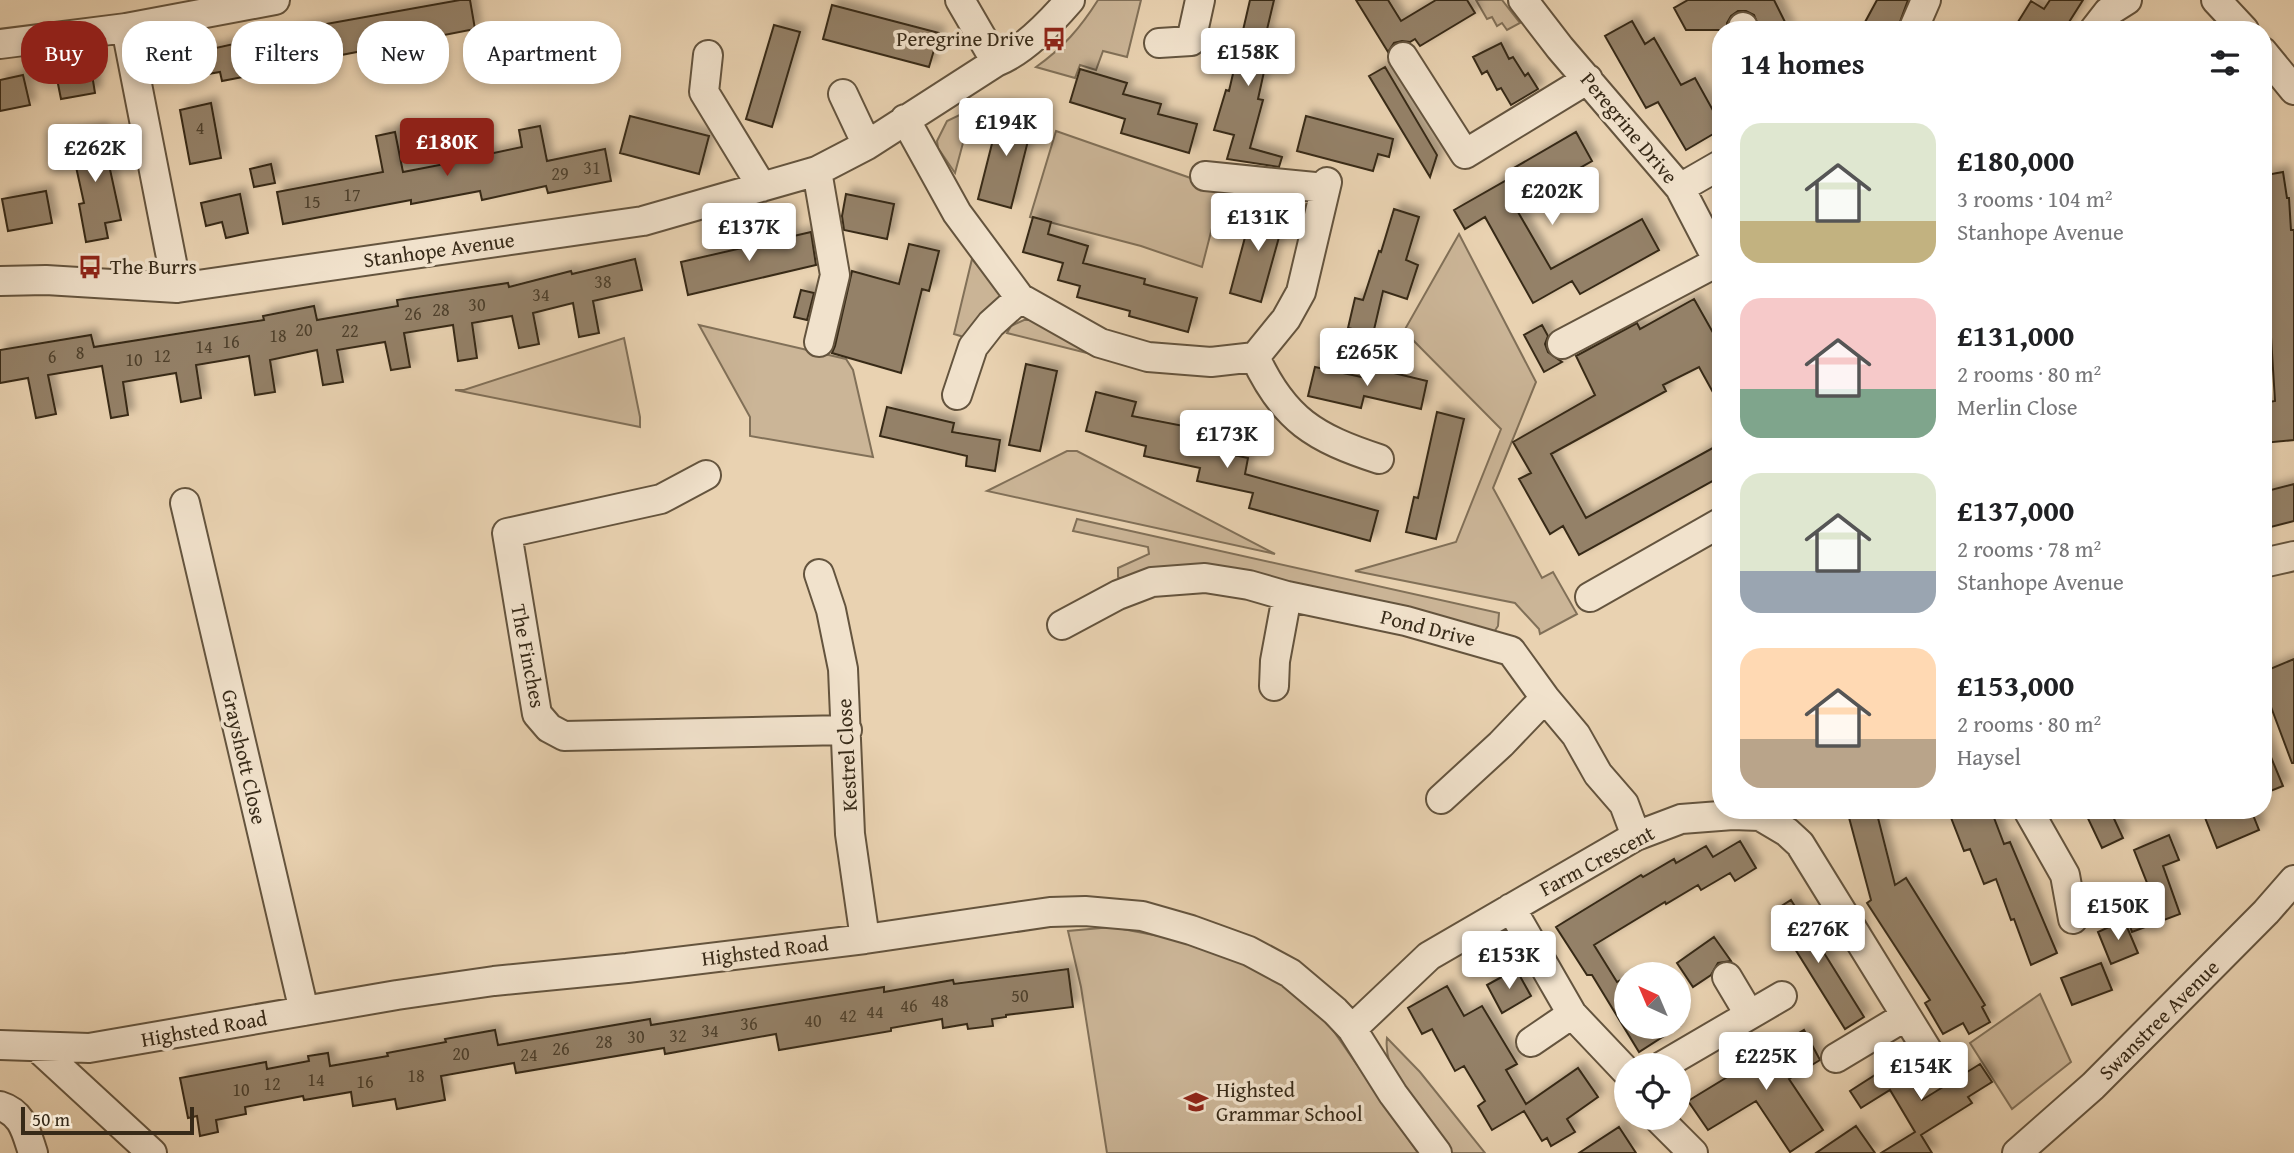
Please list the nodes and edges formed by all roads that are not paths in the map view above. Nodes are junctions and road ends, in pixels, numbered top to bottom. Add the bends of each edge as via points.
1 (275, 0) edge
2 (960, 0) edge
3 (1070, 0) edge
4 (1200, 0) edge
5 (1523, 0) edge
6 (1926, 0) edge
7 (2127, 0) edge
8 (2216, 0) edge
9 (182, 9) edge
10 (147, 21) edge
11 (1917, 21) edge
12 (2101, 21) edge
13 (2236, 21) edge
14 (122, 29) edge
15 (1159, 43) dead end
16 (0, 44) edge
17 (708, 55) dead end
18 (1403, 57) dead end
19 (996, 62) junction
20 (2272, 63) edge
21 (1588, 79) junction
22 (137, 84) edge
23 (2294, 90) edge
24 (845, 92) dead end
25 (905, 119) junction
26 (867, 145) junction
27 (817, 170) junction
28 (1712, 170) edge
29 (1205, 176) dead end
30 (762, 187) junction
31 (1680, 188) junction
32 (1712, 250) edge
33 (1712, 267) edge
34 (0, 281) edge
35 (177, 288) junction
36 (1020, 298) junction
37 (819, 342) dead end
38 (1562, 344) dead end
39 (1255, 357) junction
40 (957, 395) dead end
41 (1379, 459) dead end
42 (706, 475) dead end
43 (185, 503) dead end
44 (1712, 528) edge
45 (2294, 556) edge
46 (2272, 562) edge
47 (819, 574) dead end
48 (1287, 596) junction
49 (1590, 597) dead end
50 (1062, 625) dead end
51 (1267, 668) dead end
52 (1545, 698) junction
53 (847, 730) junction
54 (1441, 799) dead end
55 (1712, 817) edge
56 (1769, 819) edge
57 (2035, 819) edge
58 (1636, 836) junction
59 (2294, 880) edge
60 (1511, 908) junction
61 (2073, 919) dead end
62 (865, 939) junction
63 (1727, 976) dead end
64 (1783, 996) dead end
65 (304, 1010) junction
66 (1572, 1014) junction
67 (1749, 1014) junction
68 (1906, 1016) junction
69 (1352, 1030) junction
70 (1531, 1042) dead end
71 (0, 1045) edge
72 (37, 1046) junction
73 (1684, 1053) edge
74 (1614, 1058) edge
75 (1836, 1059) dead end
76 (1934, 1061) dead end
77 (0, 1107) edge
78 (1670, 1130) edge
79 (33, 1153) edge
80 (152, 1153) edge
81 (1437, 1153) edge
82 (1693, 1153) edge
83 (2017, 1153) edge

1 - 9 street
2 - 19 street
3 - 19 street, Stanhope Avenue via 1035,37
4 - 15 street via 1191,41
5 - 21 street, Peregrine Drive
6 - 11 street
7 - 12 street
8 - 13 street
9 - 10 street
14 - 16 street
17 - 30 street via 705,92
18 - 21 street via 1465,154
19 - 25 street, Stanhope Avenue
20 - 23 street
21 - 31 street, Peregrine Drive
22 - 35 street
24 - 26 street
25 - 26 street, Stanhope Avenue
25 - 36 street via 957,213
26 - 27 street, Stanhope Avenue
27 - 30 street, Stanhope Avenue
27 - 37 street via 835,275
28 - 31 street
29 - 39 street via 1326,185 1301,292
30 - 35 street, Stanhope Avenue via 643,221
31 - 32 street, Peregrine Drive
33 - 38 street
34 - 35 street, Stanhope Avenue
36 - 39 street via 1100,343 1148,357 1211,362
36 - 40 street via 973,346
39 - 41 street via 1277,398 1294,417 1314,433
42 - 53 street, The Finches via 661,499 507,533 537,715 564,736
43 - 65 street, Grayshott Close
44 - 49 street
45 - 46 street
47 - 53 street, Kestrel Close via 843,669
48 - 50 street, Pond Drive via 1205,578 1152,582
48 - 51 street
48 - 52 street, Pond Drive via 1406,621 1511,651
52 - 54 street
52 - 58 street, Pond Drive via 1624,804
53 - 62 street, Kestrel Close via 850,834
55 - 58 street, Farm Crescent via 1681,819
56 - 68 street, Farm Crescent via 1800,844
57 - 61 street via 2077,873
58 - 60 street, Farm Crescent
59 - 83 street, Swanstree Avenue via 2093,1086
60 - 66 street
60 - 69 street, Farm Crescent via 1429,956
62 - 65 street, Highsted Road via 494,981
62 - 69 street, Highsted Road via 1050,912 1142,916 1249,951 1290,973
63 - 67 street
64 - 67 street
65 - 72 street, Highsted Road via 89,1048
66 - 70 street
66 - 74 street
67 - 73 street
68 - 75 street
68 - 76 street, Farm Crescent
69 - 81 street, Highsted Road
71 - 72 street, Highsted Road
72 - 80 street
77 - 79 street via 23,1122
78 - 82 street

